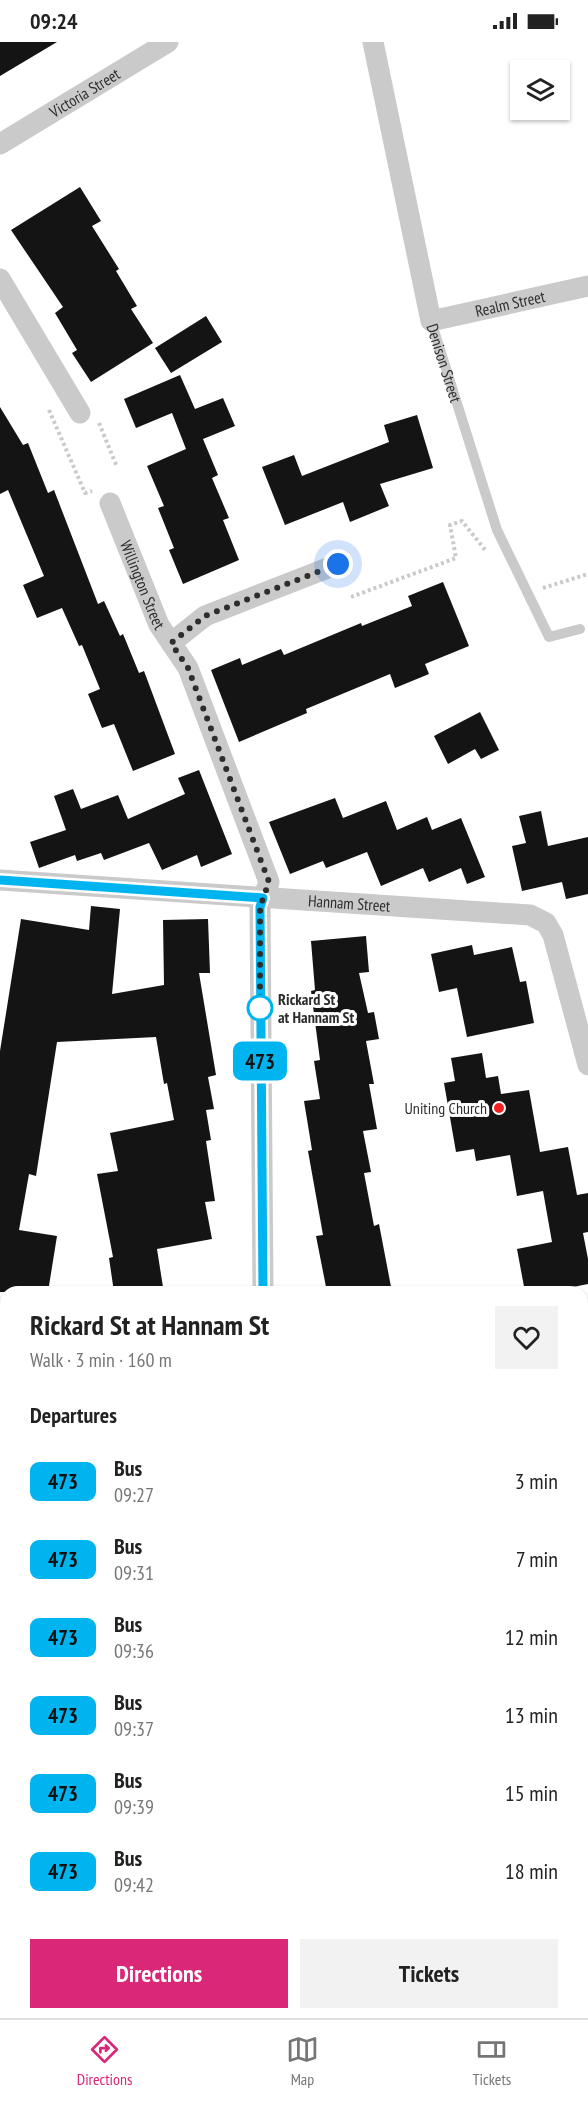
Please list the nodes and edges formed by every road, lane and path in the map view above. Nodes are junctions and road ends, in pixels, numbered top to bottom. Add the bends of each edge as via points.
1 (168, 42) edge
2 (373, 42) edge
3 (0, 144) edge
4 (0, 279) edge
5 (588, 286) edge
6 (431, 321) junction
7 (49, 410) dead end
8 (89, 417) joint
9 (117, 467) dead end
10 (78, 478) dead end
11 (110, 503) dead end
12 (462, 521) dead end
13 (338, 564) dead end
14 (588, 574) edge
15 (542, 589) dead end
16 (351, 597) dead end
17 (580, 629) dead end
18 (171, 643) junction
19 (0, 880) edge
20 (263, 898) junction
21 (584, 1036) edge
22 (588, 1065) edge
23 (263, 1286) edge

1 - 3 street, Victoria Street
2 - 6 street, Denison Street
4 - 8 street
5 - 6 street, Realm Street
6 - 17 lane, Denison Street via 497,530 526,593 549,637
7 - 10 path
8 - 9 path
11 - 18 street, Willington Street via 159,625
12 - 16 path via 450,525 456,558
13 - 18 street via 205,616
14 - 15 path
18 - 20 street, Willington Street via 188,668 269,882
19 - 20 street, Hannam Street
20 - 21 street, Hannam Street via 539,918 553,935
20 - 23 street, Willington Street
21 - 22 street, Hannam Street

